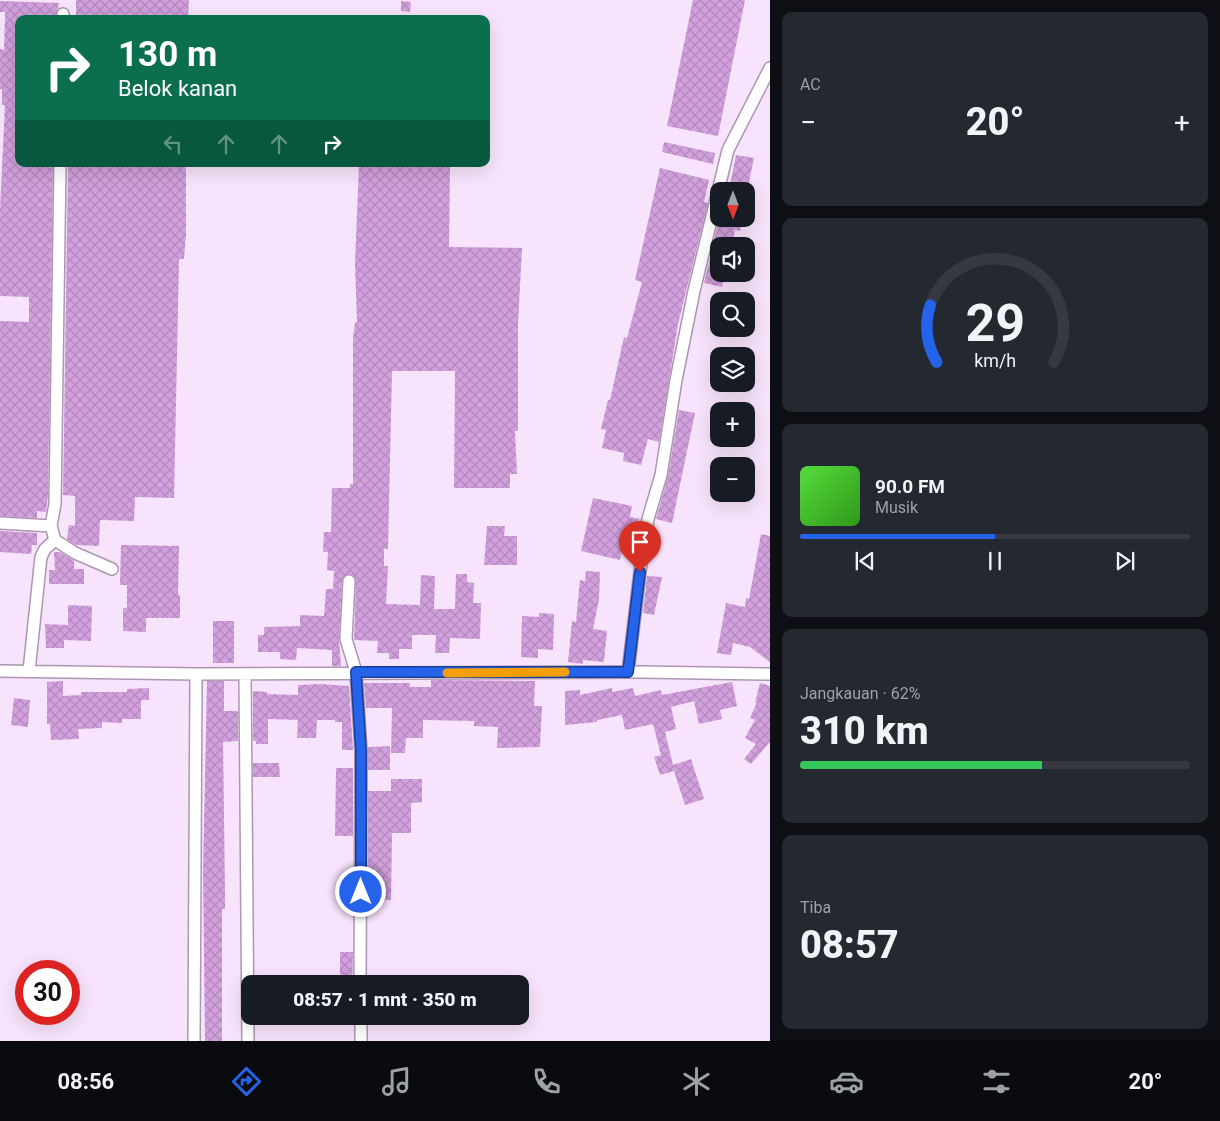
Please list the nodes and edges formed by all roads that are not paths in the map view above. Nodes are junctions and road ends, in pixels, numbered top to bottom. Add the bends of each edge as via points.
1 (770, 68) edge
2 (60, 167) edge
3 (0, 523) edge
4 (51, 526) junction
5 (55, 540) junction
6 (112, 569) dead end
7 (349, 581) dead end
8 (0, 671) edge
9 (29, 671) junction
10 (356, 672) junction
11 (628, 672) junction
12 (196, 674) junction
13 (245, 674) junction
14 (770, 674) edge
15 (360, 975) edge
16 (361, 1025) edge
17 (194, 1041) edge
18 (248, 1041) edge
19 (361, 1041) edge

1 - 11 street via 728,150 694,291 661,475 648,519
2 - 4 street via 55,504
3 - 4 street
4 - 5 street
5 - 6 street via 75,553
5 - 9 street via 42,557
7 - 10 street via 346,639
8 - 9 street
9 - 12 street
10 - 11 street
10 - 13 street
10 - 15 street via 361,751
11 - 14 street
12 - 13 street
12 - 17 street
13 - 18 street
16 - 19 street

